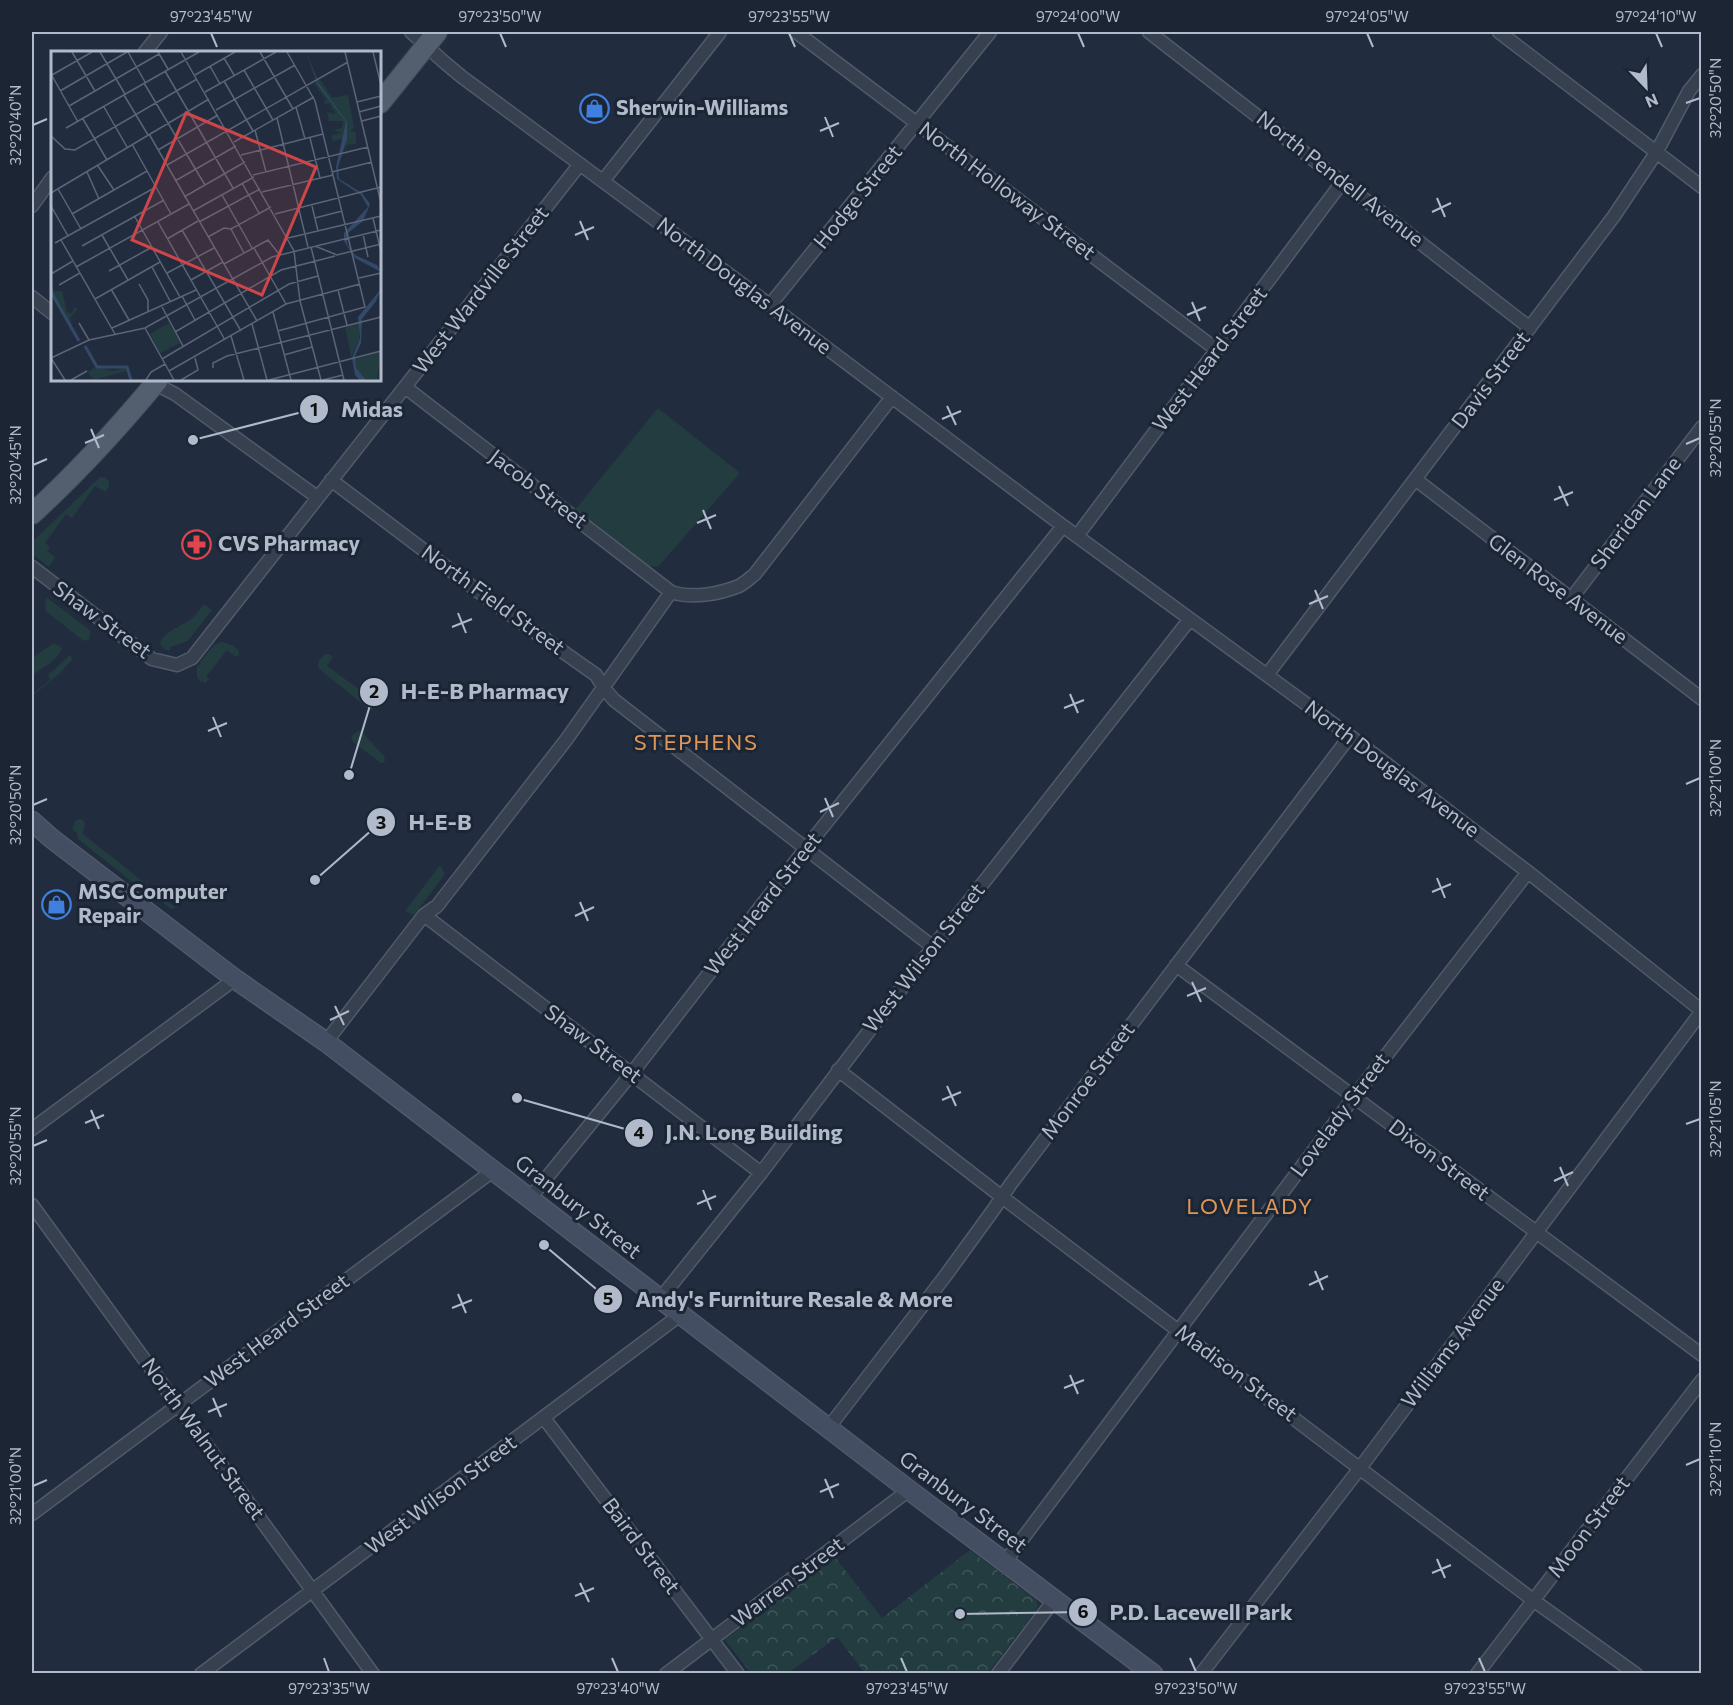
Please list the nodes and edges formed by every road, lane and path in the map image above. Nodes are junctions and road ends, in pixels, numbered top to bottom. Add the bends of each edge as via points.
1 (161, 32) edge
2 (411, 32) edge
3 (720, 32) edge
4 (796, 32) edge
5 (990, 32) edge
6 (1149, 32) edge
7 (1499, 32) edge
8 (432, 39) edge
9 (146, 51) edge
10 (1701, 75) edge
11 (381, 103) edge
12 (918, 122) junction
13 (1656, 153) junction
14 (580, 164) junction
15 (51, 179) edge
16 (603, 181) junction
17 (1343, 181) junction
18 (1701, 187) edge
19 (32, 206) edge
20 (32, 297) edge
21 (770, 305) junction
22 (51, 312) edge
23 (1530, 328) junction
24 (1217, 350) junction
25 (153, 381) edge
26 (405, 387) junction
27 (892, 396) junction
28 (1701, 427) edge
29 (1414, 479) junction
30 (331, 480) junction
31 (317, 497) junction
32 (32, 514) edge
33 (1063, 526) junction
34 (1077, 536) junction
35 (32, 567) edge
36 (671, 592) junction
37 (1571, 599) junction
38 (1190, 619) junction
39 (177, 665) joint
40 (1267, 675) junction
41 (603, 687) junction
42 (1701, 699) edge
43 (1350, 736) junction
44 (32, 821) edge
45 (807, 848) junction
46 (1528, 872) junction
47 (424, 915) junction
48 (933, 947) junction
49 (1176, 965) junction
50 (235, 979) junction
51 (1701, 1011) edge
52 (326, 1042) junction
53 (838, 1070) junction
54 (632, 1073) junction
55 (1354, 1097) junction
56 (32, 1129) edge
57 (494, 1170) junction
58 (761, 1173) junction
59 (1002, 1197) junction
60 (530, 1198) junction
61 (32, 1205) edge
62 (1535, 1232) junction
63 (660, 1299) junction
64 (680, 1315) junction
65 (1178, 1330) junction
66 (1701, 1355) edge
67 (1701, 1380) edge
68 (178, 1405) junction
69 (544, 1418) junction
70 (829, 1427) junction
71 (1360, 1468) junction
72 (909, 1490) junction
73 (32, 1514) edge
74 (1005, 1562) junction
75 (312, 1591) junction
76 (1054, 1600) junction
77 (1533, 1600) junction
78 (712, 1640) junction
79 (201, 1674) edge
80 (373, 1674) edge
81 (666, 1674) edge
82 (738, 1674) edge
83 (998, 1674) edge
84 (1153, 1674) edge
85 (1201, 1674) edge
86 (1477, 1674) edge
87 (1636, 1674) edge

1 - 9 street
2 - 8 street, North Douglas Avenue
3 - 16 street
4 - 12 street, North Holloway Street
5 - 12 street, Hodge Street
6 - 17 street, North Pendell Avenue
7 - 13 street
8 - 11 main road
8 - 14 street, North Douglas Avenue via 444,63
10 - 13 street, Davis Street
12 - 21 street, Hodge Street
12 - 24 street, North Holloway Street
13 - 18 street
13 - 23 street, Davis Street
14 - 16 street, North Douglas Avenue
14 - 26 street, West Wardville Street
15 - 19 street
16 - 21 street, North Douglas Avenue
17 - 23 street, North Pendell Avenue
17 - 24 street, West Heard Street
20 - 22 street
21 - 27 street, North Douglas Avenue
23 - 29 street, Davis Street
24 - 34 street, West Heard Street
25 - 31 street
25 - 32 main road via 88,459
26 - 30 street, West Wardville Street
26 - 36 street, Jacob Street
27 - 33 street, North Douglas Avenue
27 - 36 street via 755,574 724,591 682,596
28 - 37 street, Sheridan Lane
29 - 37 street, Glen Rose Avenue
29 - 40 street, Davis Street
30 - 31 street, West Wardville Street
30 - 41 street, North Field Street via 596,675
31 - 39 street, West Wardville Street via 192,658
33 - 34 street, North Douglas Avenue
33 - 45 street, West Heard Street
34 - 38 street, North Douglas Avenue
35 - 39 street, Shaw Street via 152,659
36 - 41 street
37 - 42 street, Glen Rose Avenue
38 - 40 street, North Douglas Avenue
38 - 48 street, West Wilson Street
40 - 43 street, North Douglas Avenue
41 - 45 street, North Field Street via 614,700
41 - 47 street via 437,906
43 - 46 street, North Douglas Avenue
43 - 49 street, Monroe Street
44 - 50 street, Granbury Street
45 - 48 street, North Field Street
45 - 54 street, West Heard Street
46 - 51 street, North Douglas Avenue
46 - 55 street, Lovelady Street
47 - 52 street
47 - 54 street, Shaw Street
48 - 53 street, West Wilson Street
49 - 55 street, Dixon Street
49 - 59 street, Monroe Street
50 - 52 street, Granbury Street
50 - 56 street
51 - 62 street, Williams Avenue
52 - 57 street, Granbury Street
53 - 58 street, West Wilson Street
53 - 59 street, Madison Street
54 - 58 street, Shaw Street
54 - 60 street, West Heard Street
55 - 62 street, Dixon Street
55 - 65 street, Lovelady Street
57 - 60 street, Granbury Street
57 - 68 street, West Heard Street
58 - 63 street, West Wilson Street
59 - 65 street, Madison Street
59 - 70 street, Monroe Street
60 - 63 street, Granbury Street
61 - 68 street, North Walnut Street
62 - 66 street, Dixon Street
62 - 71 street, Williams Avenue
63 - 64 street, Granbury Street
64 - 69 street, West Wilson Street
64 - 70 street, Granbury Street
65 - 71 street, Madison Street
65 - 74 street, Lovelady Street
67 - 77 street, Moon Street
68 - 73 street, West Heard Street
68 - 75 street, North Walnut Street
69 - 75 street, West Wilson Street
69 - 78 street, Baird Street
70 - 72 street, Granbury Street
71 - 77 street, Madison Street
71 - 85 street, Williams Avenue
72 - 74 street, Granbury Street
72 - 78 street, Warren Street
74 - 76 street, Granbury Street
75 - 79 street, West Wilson Street
75 - 80 street, North Walnut Street
76 - 83 street
76 - 84 street, Granbury Street
77 - 86 street, Moon Street
77 - 87 street, Madison Street
78 - 81 street, Warren Street
78 - 82 street, Baird Street

